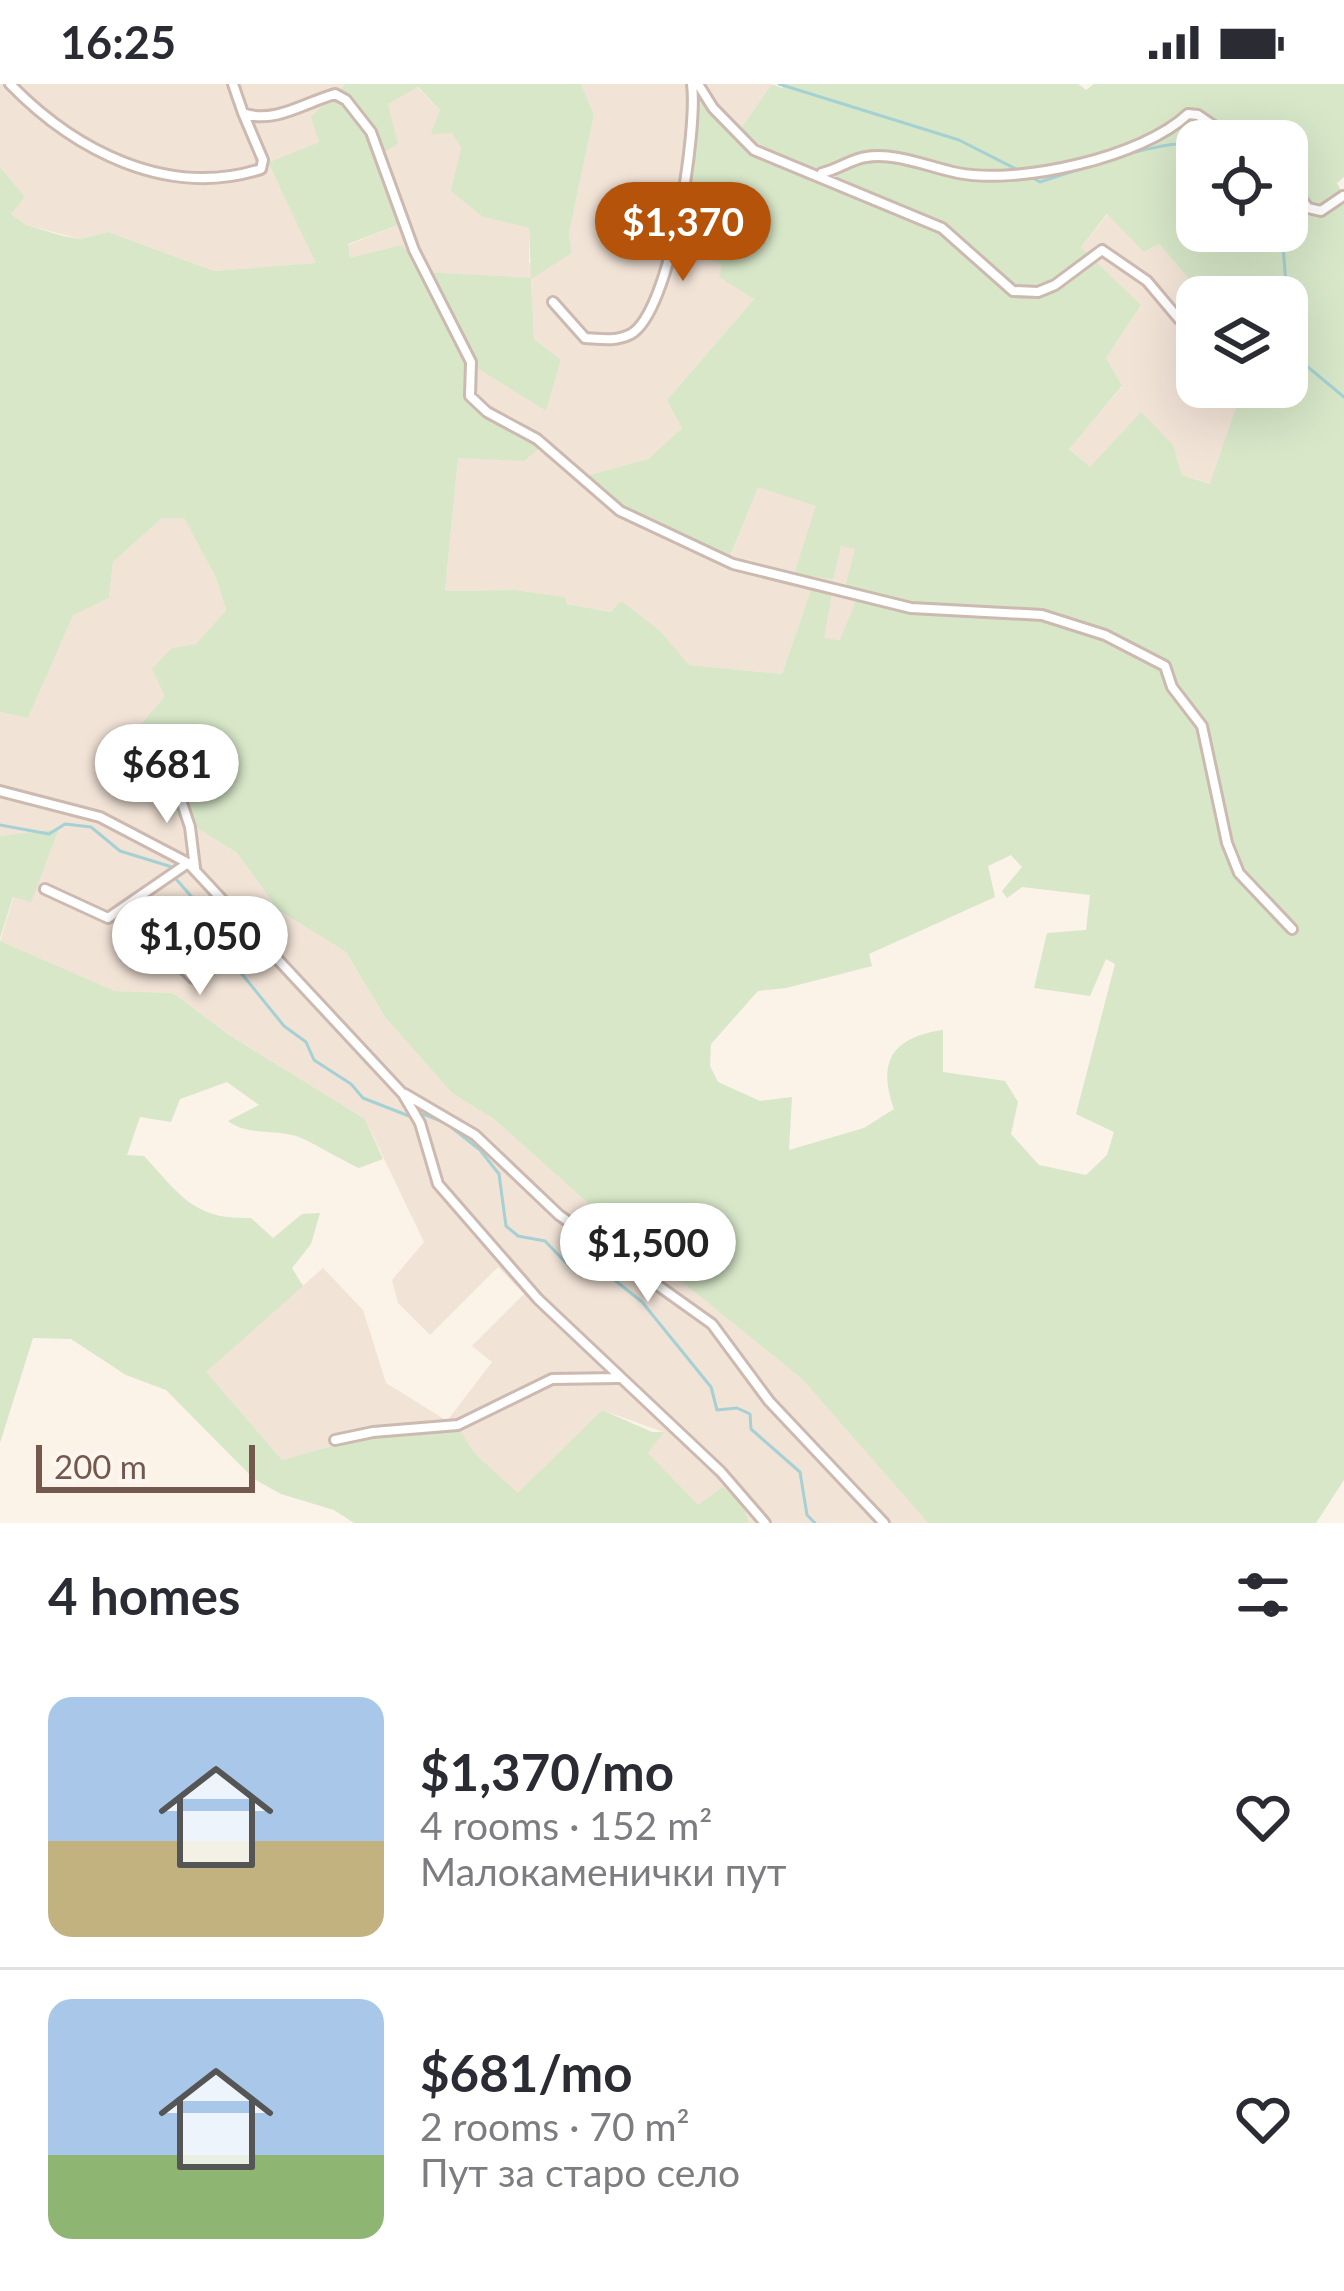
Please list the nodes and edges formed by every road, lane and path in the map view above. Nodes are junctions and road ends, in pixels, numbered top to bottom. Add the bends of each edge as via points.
1 (10, 84) edge
2 (233, 84) edge
3 (695, 84) edge
4 (243, 113) junction
5 (1176, 124) edge
6 (818, 174) junction
7 (1342, 196) edge
8 (1308, 208) edge
9 (553, 302) dead end
10 (1176, 315) edge
11 (173, 776) dead end
12 (0, 791) edge
13 (191, 866) junction
14 (45, 889) dead end
15 (1292, 929) dead end
16 (256, 932) junction
17 (132, 938) dead end
18 (404, 1094) junction
19 (620, 1378) junction
20 (335, 1440) dead end
21 (878, 1521) edge
22 (765, 1523) edge

1 - 4 street via 73,140 159,171 225,176 261,169
2 - 4 street
3 - 6 street via 754,150
3 - 9 street via 677,228 635,332 585,338
4 - 15 street via 261,117 335,94 346,100 371,132 414,250 471,362 470,396 646,526 733,564 911,608 1042,615 1165,666 1202,726 1239,873
5 - 6 street via 1161,136 1029,176 885,157
6 - 10 street via 942,228 1013,291 1038,292 1094,252 1112,252
7 - 8 street via 1321,211
11 - 13 street via 190,827
12 - 13 street via 100,817
13 - 14 street via 108,918
13 - 16 street
16 - 17 street via 220,945 193,978 170,955
16 - 18 street
18 - 19 street via 439,1184 538,1299
18 - 21 street via 475,1135 559,1215 712,1324 769,1401
19 - 20 street via 552,1379 458,1425
19 - 22 street

